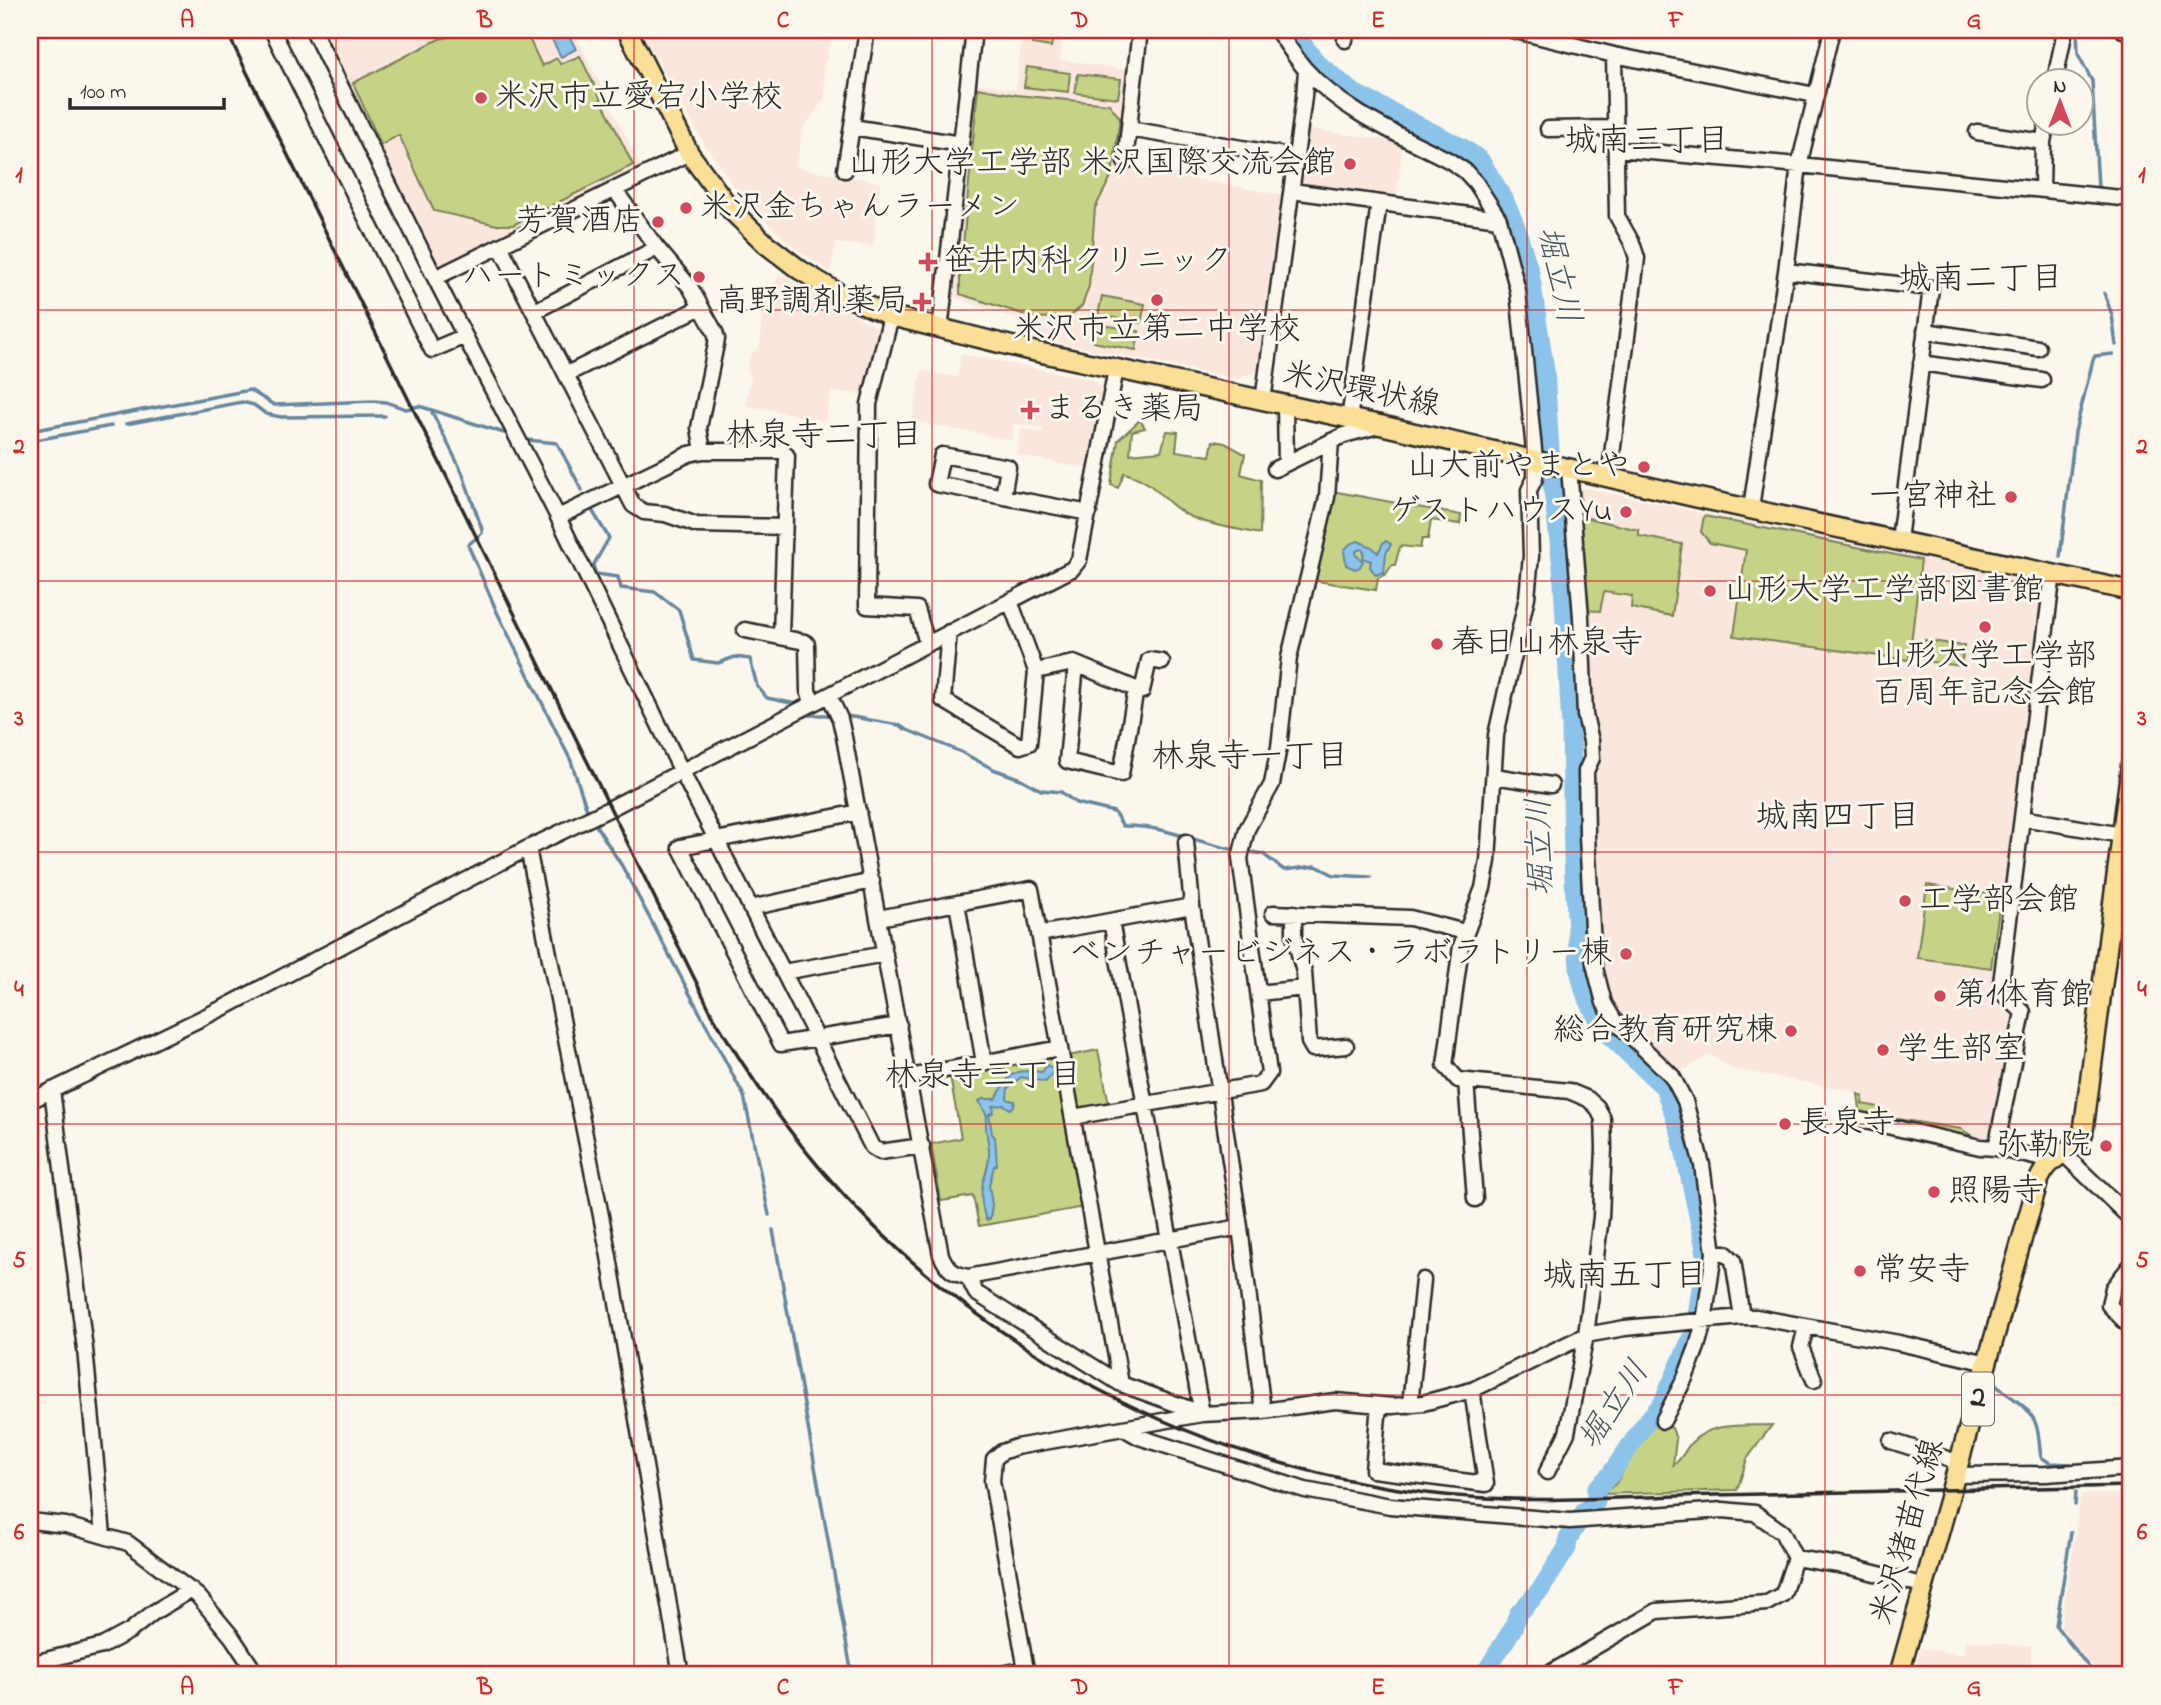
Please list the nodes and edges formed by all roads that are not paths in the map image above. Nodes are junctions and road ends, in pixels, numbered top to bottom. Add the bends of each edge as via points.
1 (272, 30) edge
2 (313, 30) edge
3 (627, 30) edge
4 (867, 30) edge
5 (974, 30) edge
6 (1140, 30) edge
7 (1277, 30) edge
8 (1512, 30) edge
9 (1832, 30) edge
10 (2065, 30) edge
11 (2123, 30) edge
12 (2131, 32) edge
13 (1614, 55) junction
14 (2058, 66) edge
15 (1306, 69) junction
16 (1815, 95) junction
17 (852, 127) junction
18 (1616, 128) junction
19 (1129, 129) junction
20 (1548, 129) dead end
21 (1977, 132) dead end
22 (2044, 136) edge
23 (2043, 142) junction
24 (961, 144) junction
25 (1616, 149) junction
26 (689, 153) junction
27 (1296, 158) junction
28 (1125, 162) dead end
29 (1799, 165) junction
30 (845, 170) dead end
31 (614, 189) junction
32 (2042, 189) junction
33 (1292, 191) junction
34 (2131, 199) edge
35 (1379, 203) junction
36 (1499, 219) junction
37 (500, 246) junction
38 (657, 248) junction
39 (1786, 271) junction
40 (435, 278) junction
41 (701, 307) junction
42 (535, 311) junction
43 (891, 316) junction
44 (940, 330) junction
45 (1925, 331) junction
46 (465, 336) junction
47 (2038, 348) dead end
48 (1921, 363) junction
49 (1116, 369) junction
50 (567, 374) junction
51 (2042, 380) dead end
52 (1263, 401) junction
53 (1284, 406) junction
54 (1349, 420) junction
55 (1380, 425) junction
56 (1331, 441) junction
57 (703, 450) junction
58 (1536, 460) junction
59 (1567, 468) junction
60 (1609, 478) junction
61 (623, 485) junction
62 (1003, 497) junction
63 (1751, 508) junction
64 (1089, 513) junction
65 (558, 517) junction
66 (784, 527) junction
67 (1899, 540) junction
68 (2053, 573) junction
69 (2131, 591) edge
70 (1010, 601) junction
71 (745, 630) dead end
72 (948, 632) junction
73 (781, 636) junction
74 (927, 643) junction
75 (1162, 662) dead end
76 (1076, 664) junction
77 (1036, 671) junction
78 (1135, 691) junction
79 (829, 695) junction
80 (813, 703) junction
81 (2131, 768) edge
82 (681, 769) junction
83 (1494, 776) junction
84 (1551, 785) dead end
85 (859, 812) junction
86 (2022, 818) junction
87 (2122, 835) junction
88 (716, 839) junction
89 (1186, 842) dead end
90 (528, 848) junction
91 (872, 881) junction
92 (957, 903) junction
93 (1192, 906) junction
94 (750, 908) junction
95 (1273, 913) dead end
96 (1294, 913) junction
97 (879, 918) junction
98 (1111, 921) junction
99 (1465, 932) junction
100 (1039, 934) junction
101 (885, 954) junction
102 (783, 972) junction
103 (1304, 988) junction
104 (1259, 993) junction
105 (899, 1025) junction
106 (817, 1040) junction
107 (1346, 1046) dead end
108 (1060, 1048) junction
109 (984, 1063) junction
110 (909, 1077) junction
111 (1466, 1081) junction
112 (1221, 1089) junction
113 (52, 1090) junction
114 (30, 1101) edge
115 (1144, 1104) junction
116 (1073, 1117) junction
117 (1856, 1119) dead end
118 (922, 1146) junction
119 (1996, 1148) junction
120 (2057, 1157) junction
121 (1475, 1199) dead end
122 (2131, 1219) edge
123 (1240, 1227) junction
124 (1170, 1240) junction
125 (1714, 1253) junction
126 (1097, 1254) junction
127 (2131, 1265) edge
128 (968, 1277) junction
129 (1423, 1280) dead end
130 (1742, 1317) junction
131 (1702, 1322) junction
132 (1806, 1327) junction
133 (2131, 1328) edge
134 (1586, 1335) junction
135 (1987, 1363) junction
136 (1814, 1380) dead end
137 (1121, 1384) junction
138 (1472, 1390) junction
139 (1379, 1405) junction
140 (1410, 1405) junction
141 (1263, 1411) junction
142 (1202, 1414) junction
143 (1663, 1421) dead end
144 (1125, 1429) junction
145 (1891, 1441) dead end
146 (2131, 1468) edge
147 (1958, 1469) junction
148 (1547, 1472) dead end
149 (30, 1521) edge
150 (103, 1535) junction
151 (1795, 1558) junction
152 (1926, 1586) junction
153 (191, 1590) junction
154 (30, 1664) edge
155 (1026, 1672) edge
156 (257, 1675) edge
157 (681, 1675) edge
158 (997, 1675) edge
159 (1550, 1675) edge
160 (1899, 1675) edge

1 - 46 street via 432,350
2 - 40 street
3 - 26 main road, 米沢環状線
4 - 17 street
5 - 24 street
6 - 19 street
7 - 15 street
8 - 13 street
9 - 16 street
10 - 14 street
11 - 12 street
13 - 16 street
13 - 18 street
15 - 27 street
15 - 36 street via 1351,108 1465,171
16 - 29 street
17 - 24 street
17 - 30 street
18 - 20 street
18 - 25 street
19 - 27 street
19 - 28 street
21 - 23 street
22 - 23 street
23 - 32 street
24 - 44 street
25 - 29 street
25 - 60 street via 1617,216 1637,258
26 - 31 street
26 - 43 main road, 米沢環状線 via 731,210 782,258 840,295
27 - 33 street
29 - 32 street
29 - 39 street
31 - 37 street
31 - 38 street
32 - 34 street
33 - 35 street
33 - 52 street
35 - 36 street
35 - 54 street
36 - 58 street via 1518,291
37 - 40 street
37 - 42 street
38 - 41 street
38 - 42 street
39 - 45 street via 1931,288
39 - 63 street
40 - 46 street
41 - 50 street
41 - 57 street via 717,339 699,428
42 - 50 street
43 - 44 main road, 米沢環状線
43 - 74 street via 869,404 867,606 917,609
44 - 49 main road, 米沢環状線
45 - 47 street
45 - 48 street
46 - 65 street
48 - 51 street
48 - 67 street
49 - 52 main road, 米沢環状線
49 - 64 street via 1103,473
50 - 61 street
52 - 53 main road, 米沢環状線
53 - 54 main road, 米沢環状線
53 - 56 street via 1280,466
54 - 55 main road, 米沢環状線
55 - 56 street
55 - 58 main road, 米沢環状線
56 - 104 street via 1327,497 1289,658 1272,784 1247,829 1240,858
57 - 61 street
57 - 66 street via 783,451 787,456
58 - 59 main road, 米沢環状線
58 - 83 street via 1529,490 1527,597 1496,735
59 - 60 main road, 米沢環状線
59 - 125 street via 1592,758 1586,771 1586,797 1594,964 1604,1003 1614,1020 1672,1076 1685,1101 1702,1165
60 - 63 main road, 米沢環状線
61 - 65 street
61 - 66 street via 633,505 644,512 697,525
62 - 62 street via 936,484 942,455 1008,467
62 - 64 street
63 - 67 main road, 米沢環状線
64 - 70 street via 1079,560 1072,569
65 - 82 street
66 - 73 street
67 - 68 main road, 米沢環状線
68 - 69 main road, 米沢環状線
68 - 86 street
70 - 72 street
70 - 77 street
71 - 73 street
72 - 74 street
72 - 77 street via 943,700 1020,746 1029,743
73 - 80 street via 807,644 808,691
74 - 79 street
75 - 78 street via 1149,660 1142,691
76 - 77 street
76 - 78 street
76 - 78 street via 1067,761 1121,774
79 - 80 street
79 - 85 street via 842,728
80 - 82 street
81 - 87 main road, 米沢猪苗代線 / 2
82 - 88 street
82 - 90 street
83 - 84 street
83 - 99 street via 1483,888
85 - 88 street
85 - 91 street
86 - 87 street
86 - 119 street via 2000,990 2023,1012
87 - 120 main road, 米沢猪苗代線 / 2 via 2083,1134
88 - 94 street
88 - 106 street via 680,846 781,1044
89 - 93 street
90 - 113 street via 227,1006
90 - 157 street via 608,1251
91 - 94 street
91 - 97 street
92 - 97 street
92 - 100 street via 1031,889
92 - 109 street
93 - 98 street
93 - 112 street
94 - 102 street
95 - 96 street
96 - 99 street via 1410,918
96 - 103 street
97 - 101 street
98 - 100 street
98 - 115 street
99 - 111 street via 1445,1065 1453,1076
100 - 108 street
101 - 102 street
101 - 105 street
102 - 106 street
103 - 104 street
103 - 107 street via 1313,1049
104 - 112 street via 1269,1073 1261,1084
105 - 106 street
105 - 110 street
106 - 118 street via 872,1147 880,1152
108 - 109 street
108 - 116 street
109 - 110 street
110 - 118 street
111 - 121 street
111 - 134 street via 1569,1091 1588,1099 1603,1119 1601,1217
112 - 115 street
112 - 123 street
113 - 114 street
113 - 150 street
115 - 116 street
115 - 124 street
116 - 126 street
117 - 119 street
118 - 128 street via 941,1255 947,1268
119 - 120 street
120 - 122 street
120 - 135 main road, 米沢猪苗代線 / 2 via 2038,1182
123 - 124 street
123 - 141 street
124 - 126 street
124 - 142 street
125 - 130 street via 1733,1260
125 - 131 street
126 - 128 street
126 - 137 street
127 - 133 street via 2113,1288 2109,1305
128 - 137 street via 976,1293
129 - 140 street
130 - 131 street
130 - 132 street
131 - 134 street
131 - 143 street via 1685,1378
132 - 135 street
132 - 136 street via 1801,1347
134 - 138 street
134 - 148 street via 1567,1433
135 - 147 main road, 米沢猪苗代線 / 2
137 - 142 street
138 - 139 street via 1486,1484 1373,1470
138 - 140 street
139 - 140 street
139 - 141 street via 1335,1401
141 - 142 street
142 - 144 street
144 - 151 street via 1305,1490 1390,1506 1570,1521 1723,1510 1755,1513 1782,1532
144 - 155 street via 1016,1447 994,1459 992,1481
145 - 147 street
146 - 147 street via 2046,1474
147 - 152 main road, 米沢猪苗代線 / 2
149 - 150 street
150 - 153 street via 128,1543
151 - 152 street
151 - 159 street via 1783,1594 1767,1603 1657,1611
152 - 160 main road, 米沢猪苗代線 / 2
153 - 154 street via 102,1646
153 - 156 street via 216,1616
155 - 158 street

